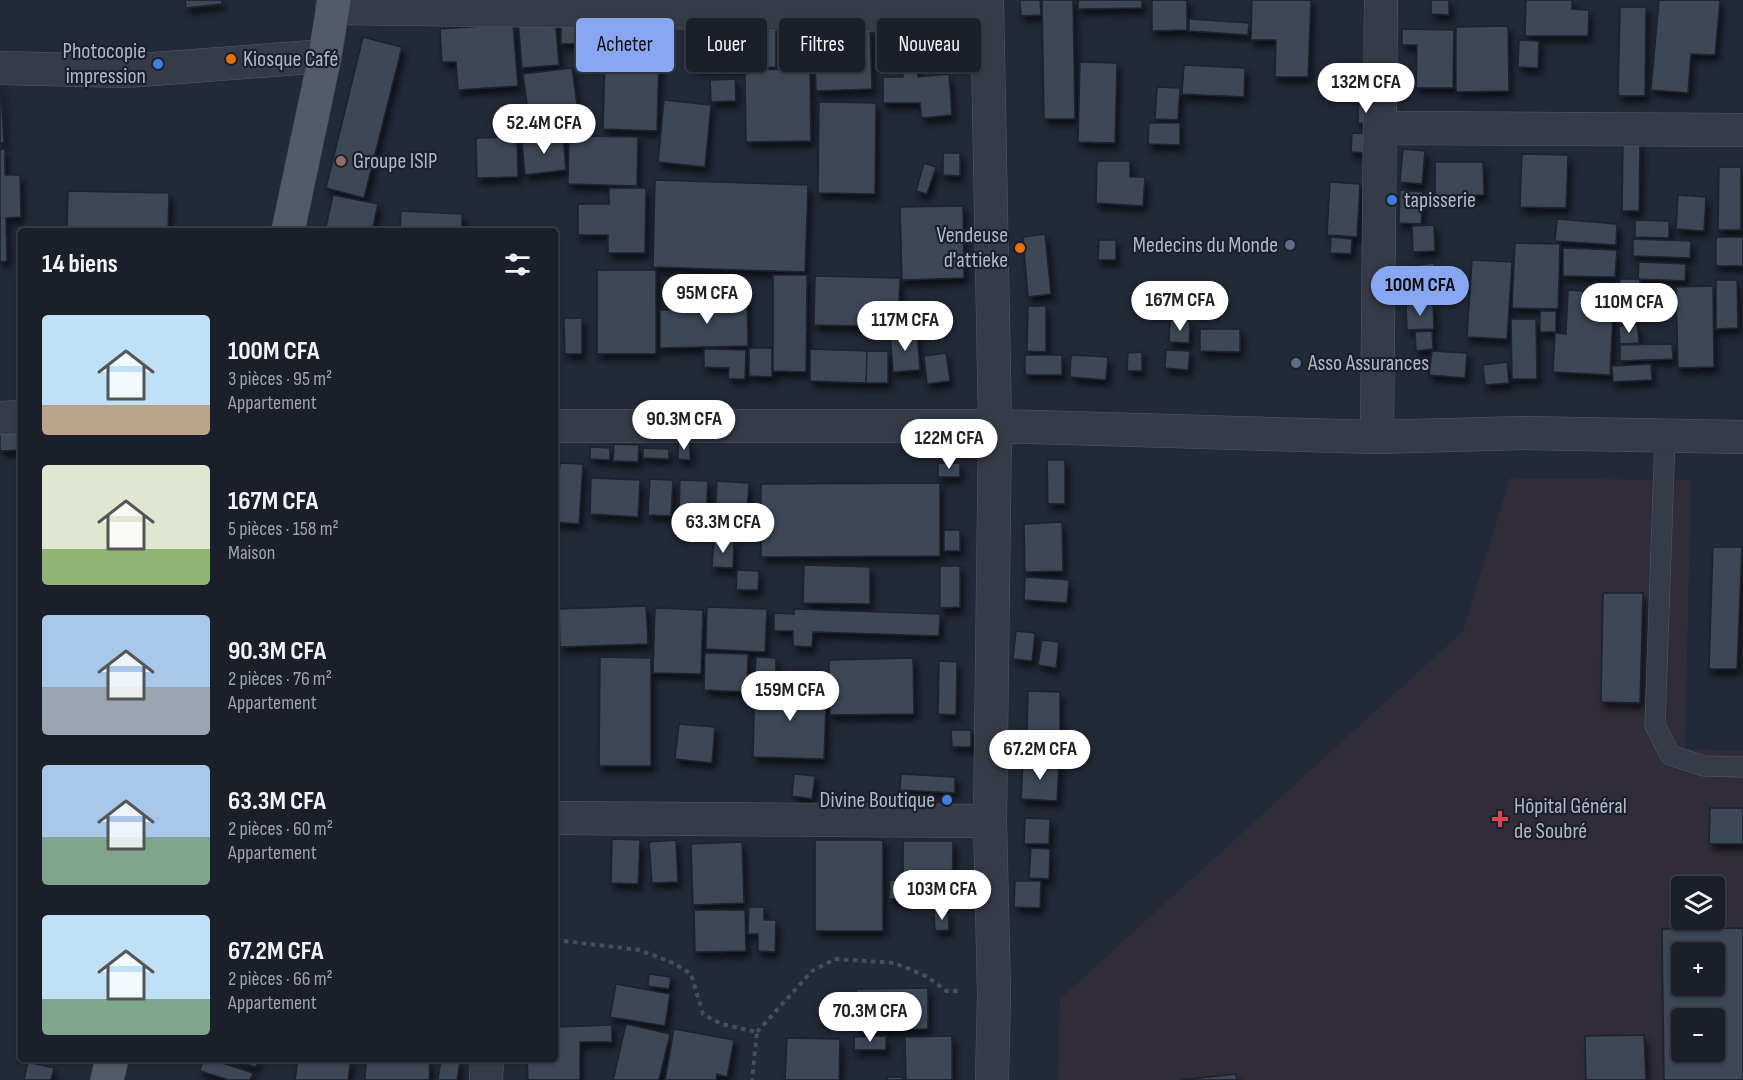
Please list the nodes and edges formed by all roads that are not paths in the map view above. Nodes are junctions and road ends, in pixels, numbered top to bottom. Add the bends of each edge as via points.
1 (1381, 0) edge
2 (333, 4) edge
3 (987, 8) edge
4 (325, 56) junction
5 (0, 68) edge
6 (1380, 128) junction
7 (1743, 130) edge
8 (289, 228) edge
9 (18, 417) edge
10 (0, 418) edge
11 (558, 426) edge
12 (994, 426) junction
13 (1665, 435) junction
14 (1377, 437) junction
15 (1743, 437) edge
16 (1743, 767) edge
17 (558, 818) edge
18 (990, 821) junction
19 (111, 1062) edge
20 (487, 1062) edge
21 (107, 1080) edge
22 (486, 1080) edge
23 (992, 1080) edge

1 - 6 street
2 - 3 street
2 - 4 main road
3 - 12 street
4 - 5 street via 127,70
4 - 8 main road
6 - 7 street
6 - 14 street
9 - 10 street
11 - 12 street
12 - 14 street
12 - 18 street
13 - 14 street
13 - 15 street
13 - 16 lane via 1655,725 1670,755 1704,766
17 - 18 street
18 - 23 street
19 - 21 main road
20 - 22 street

